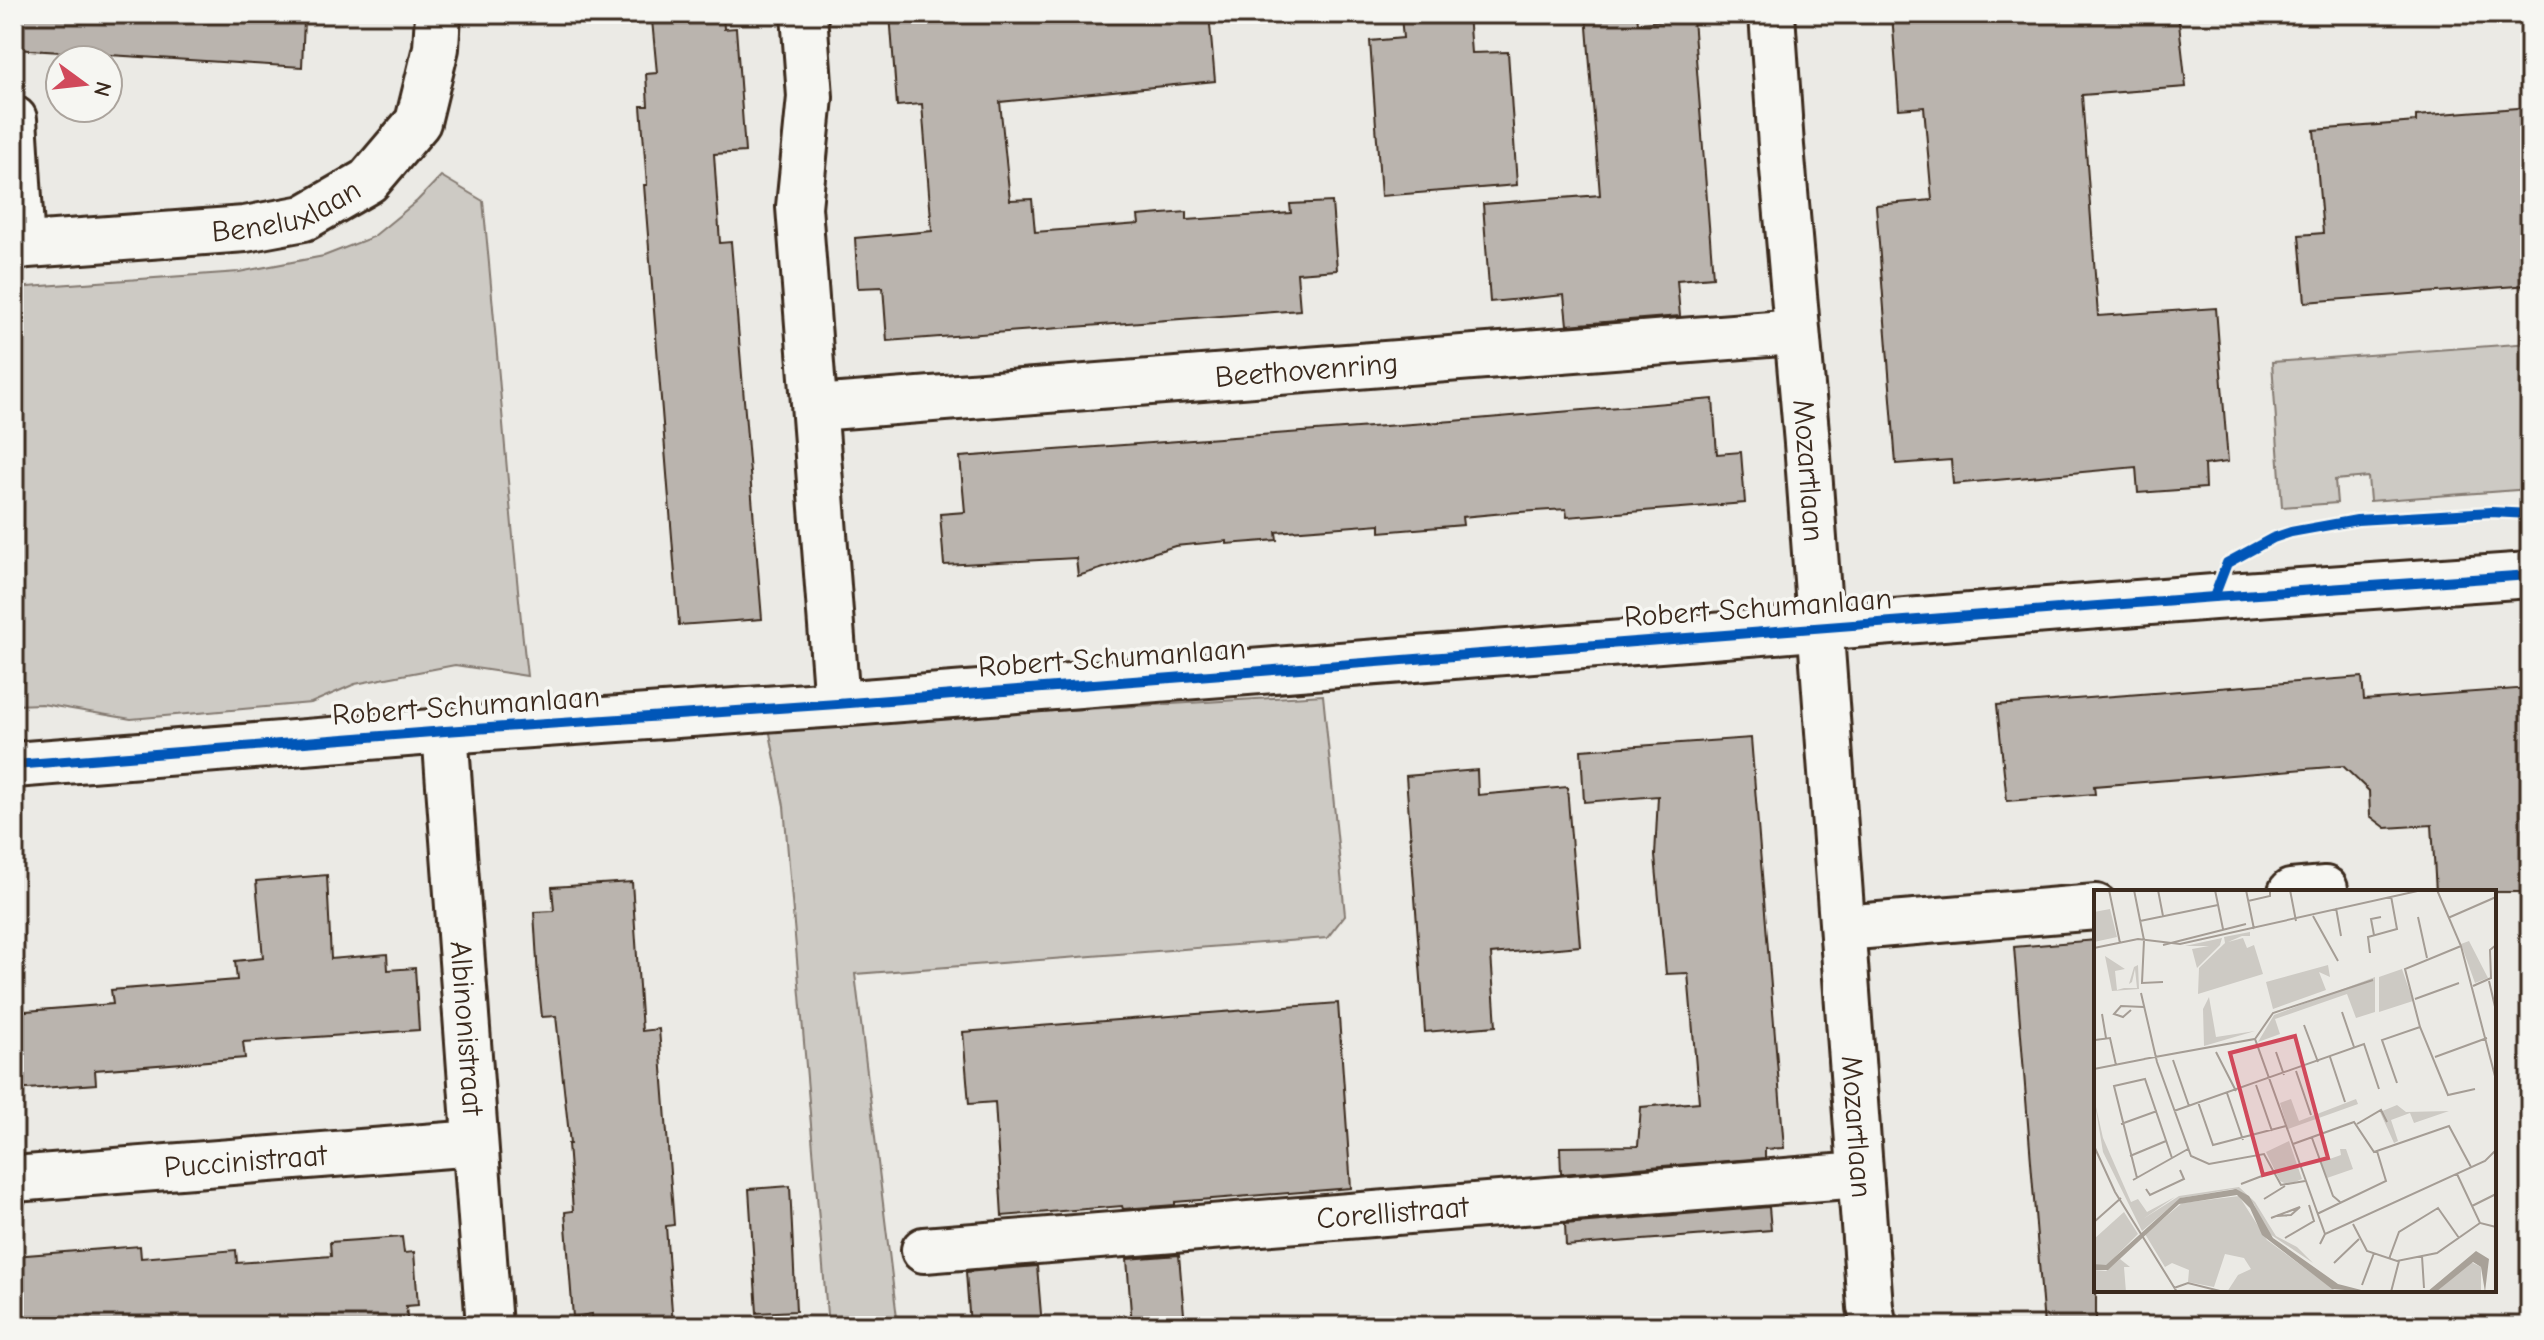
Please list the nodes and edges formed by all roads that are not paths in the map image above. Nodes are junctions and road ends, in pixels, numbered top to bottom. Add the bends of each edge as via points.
1 (438, 14) edge
2 (804, 14) edge
3 (1772, 14) edge
4 (14, 119) edge
5 (18, 246) edge
6 (1796, 332) junction
7 (816, 408) junction
8 (2530, 575) edge
9 (1820, 628) junction
10 (837, 704) junction
11 (445, 731) junction
12 (14, 765) edge
13 (2094, 907) edge
14 (1843, 928) junction
15 (475, 1143) junction
16 (1860, 1175) junction
17 (14, 1179) edge
18 (924, 1250) dead end
19 (489, 1326) edge
20 (1874, 1326) edge

1 - 5 street, Beneluxlaan via 436,48 418,122 368,181 304,218 245,229
2 - 7 street via 810,97 799,207
3 - 6 street, Mozartlaan
4 - 5 street
6 - 7 street, Beethovenring
6 - 9 street, Mozartlaan
7 - 10 street
8 - 9 street, Robert Schumanlaan
9 - 10 street, Robert Schumanlaan
9 - 14 street, Mozartlaan
10 - 11 street, Robert Schumanlaan
11 - 12 street, Robert Schumanlaan
11 - 15 street, Albinonistraat
13 - 14 street
14 - 16 street, Mozartlaan
15 - 17 street, Puccinistraat
15 - 19 street, Albinonistraat
16 - 18 street, Corellistraat
16 - 20 street, Mozartlaan

